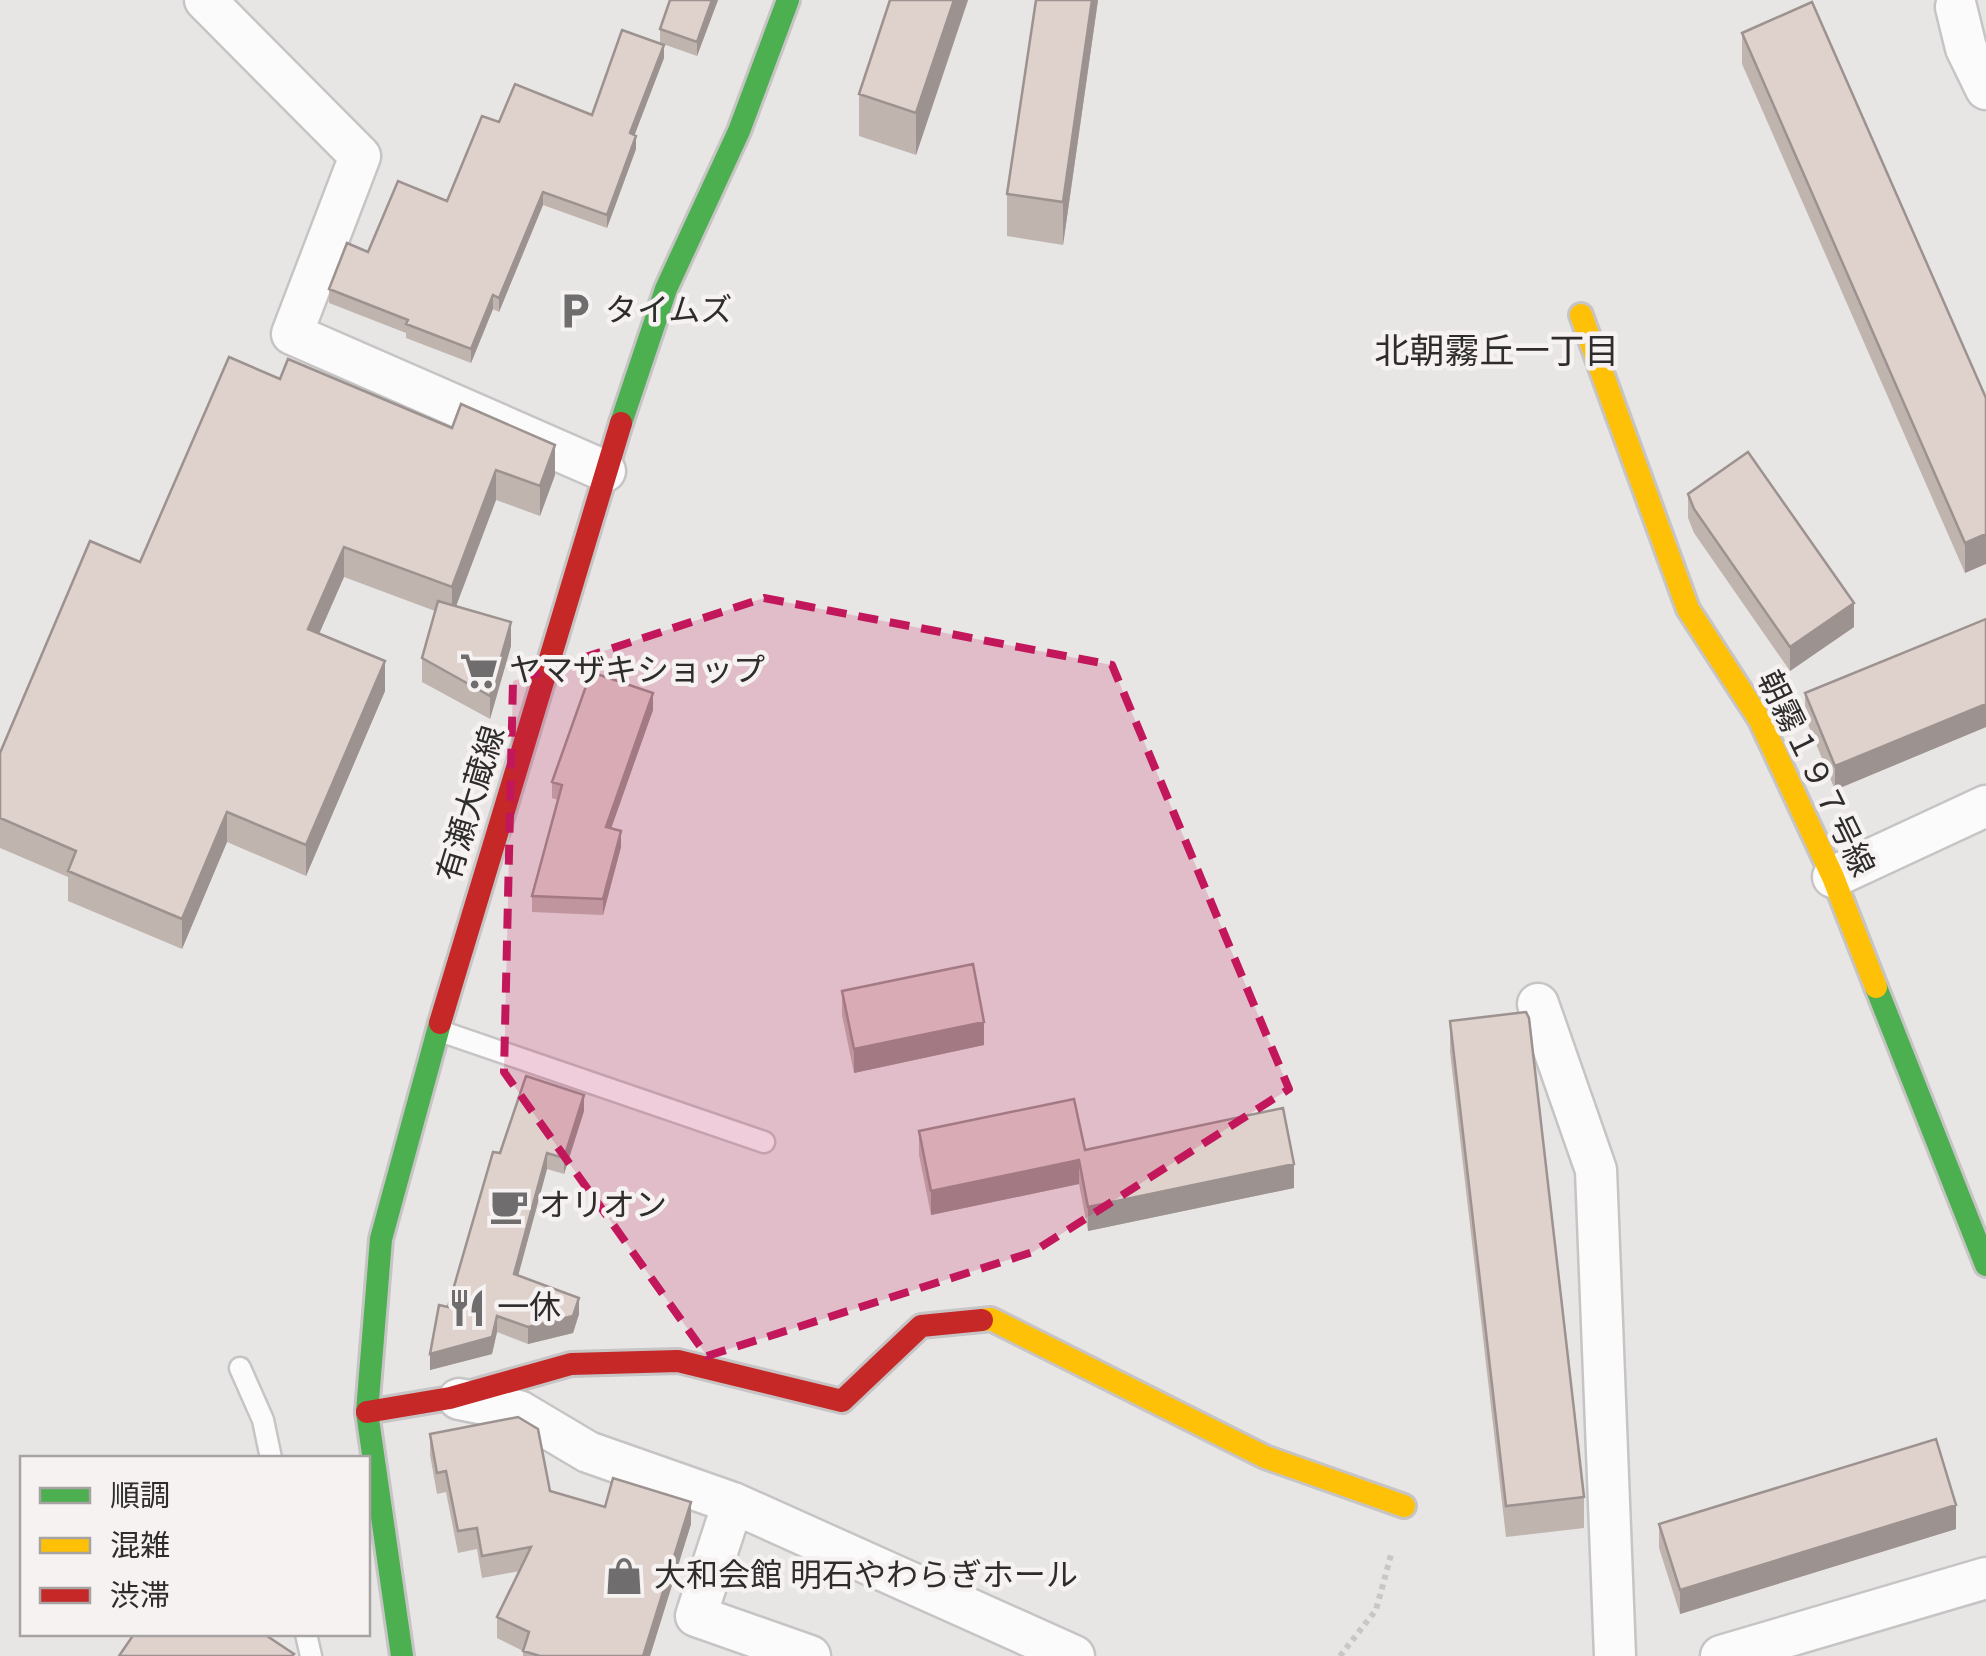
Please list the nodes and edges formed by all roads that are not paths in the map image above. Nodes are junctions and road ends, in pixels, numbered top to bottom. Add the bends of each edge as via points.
1 (205, 0) edge
2 (788, 0) edge
3 (1962, 2) edge
4 (1986, 89) edge
5 (1581, 315) dead end
6 (604, 470) junction
7 (1986, 806) edge
8 (1832, 877) junction
9 (1538, 1004) dead end
10 (438, 1031) junction
11 (764, 1142) dead end
12 (1986, 1264) edge
13 (240, 1368) dead end
14 (450, 1398) junction
15 (367, 1412) junction
16 (271, 1456) edge
17 (733, 1502) junction
18 (1404, 1506) road end
19 (1986, 1578) edge
20 (1742, 1653) edge
21 (402, 1656) edge
22 (810, 1656) edge
23 (1074, 1656) edge
24 (1615, 1656) edge

1 - 6 street via 360,156 292,334
2 - 6 street, 有瀬大蔵線 via 739,130 666,289
3 - 4 street via 1966,48
5 - 8 street, 朝霧１９７号線 via 1688,610 1760,720
6 - 10 street, 有瀬大蔵線
7 - 8 street
8 - 12 street, 朝霧１９７号線
9 - 24 street via 1596,1170
10 - 11 lane
10 - 15 street, 有瀬大蔵線 via 381,1238
13 - 16 lane via 264,1420
14 - 15 street
14 - 17 street via 519,1411 588,1452
14 - 18 street via 570,1364 678,1360 842,1401 921,1326 991,1319 1265,1458
15 - 21 street, 有瀬大蔵線
17 - 22 street via 696,1616
17 - 23 street
19 - 20 street

